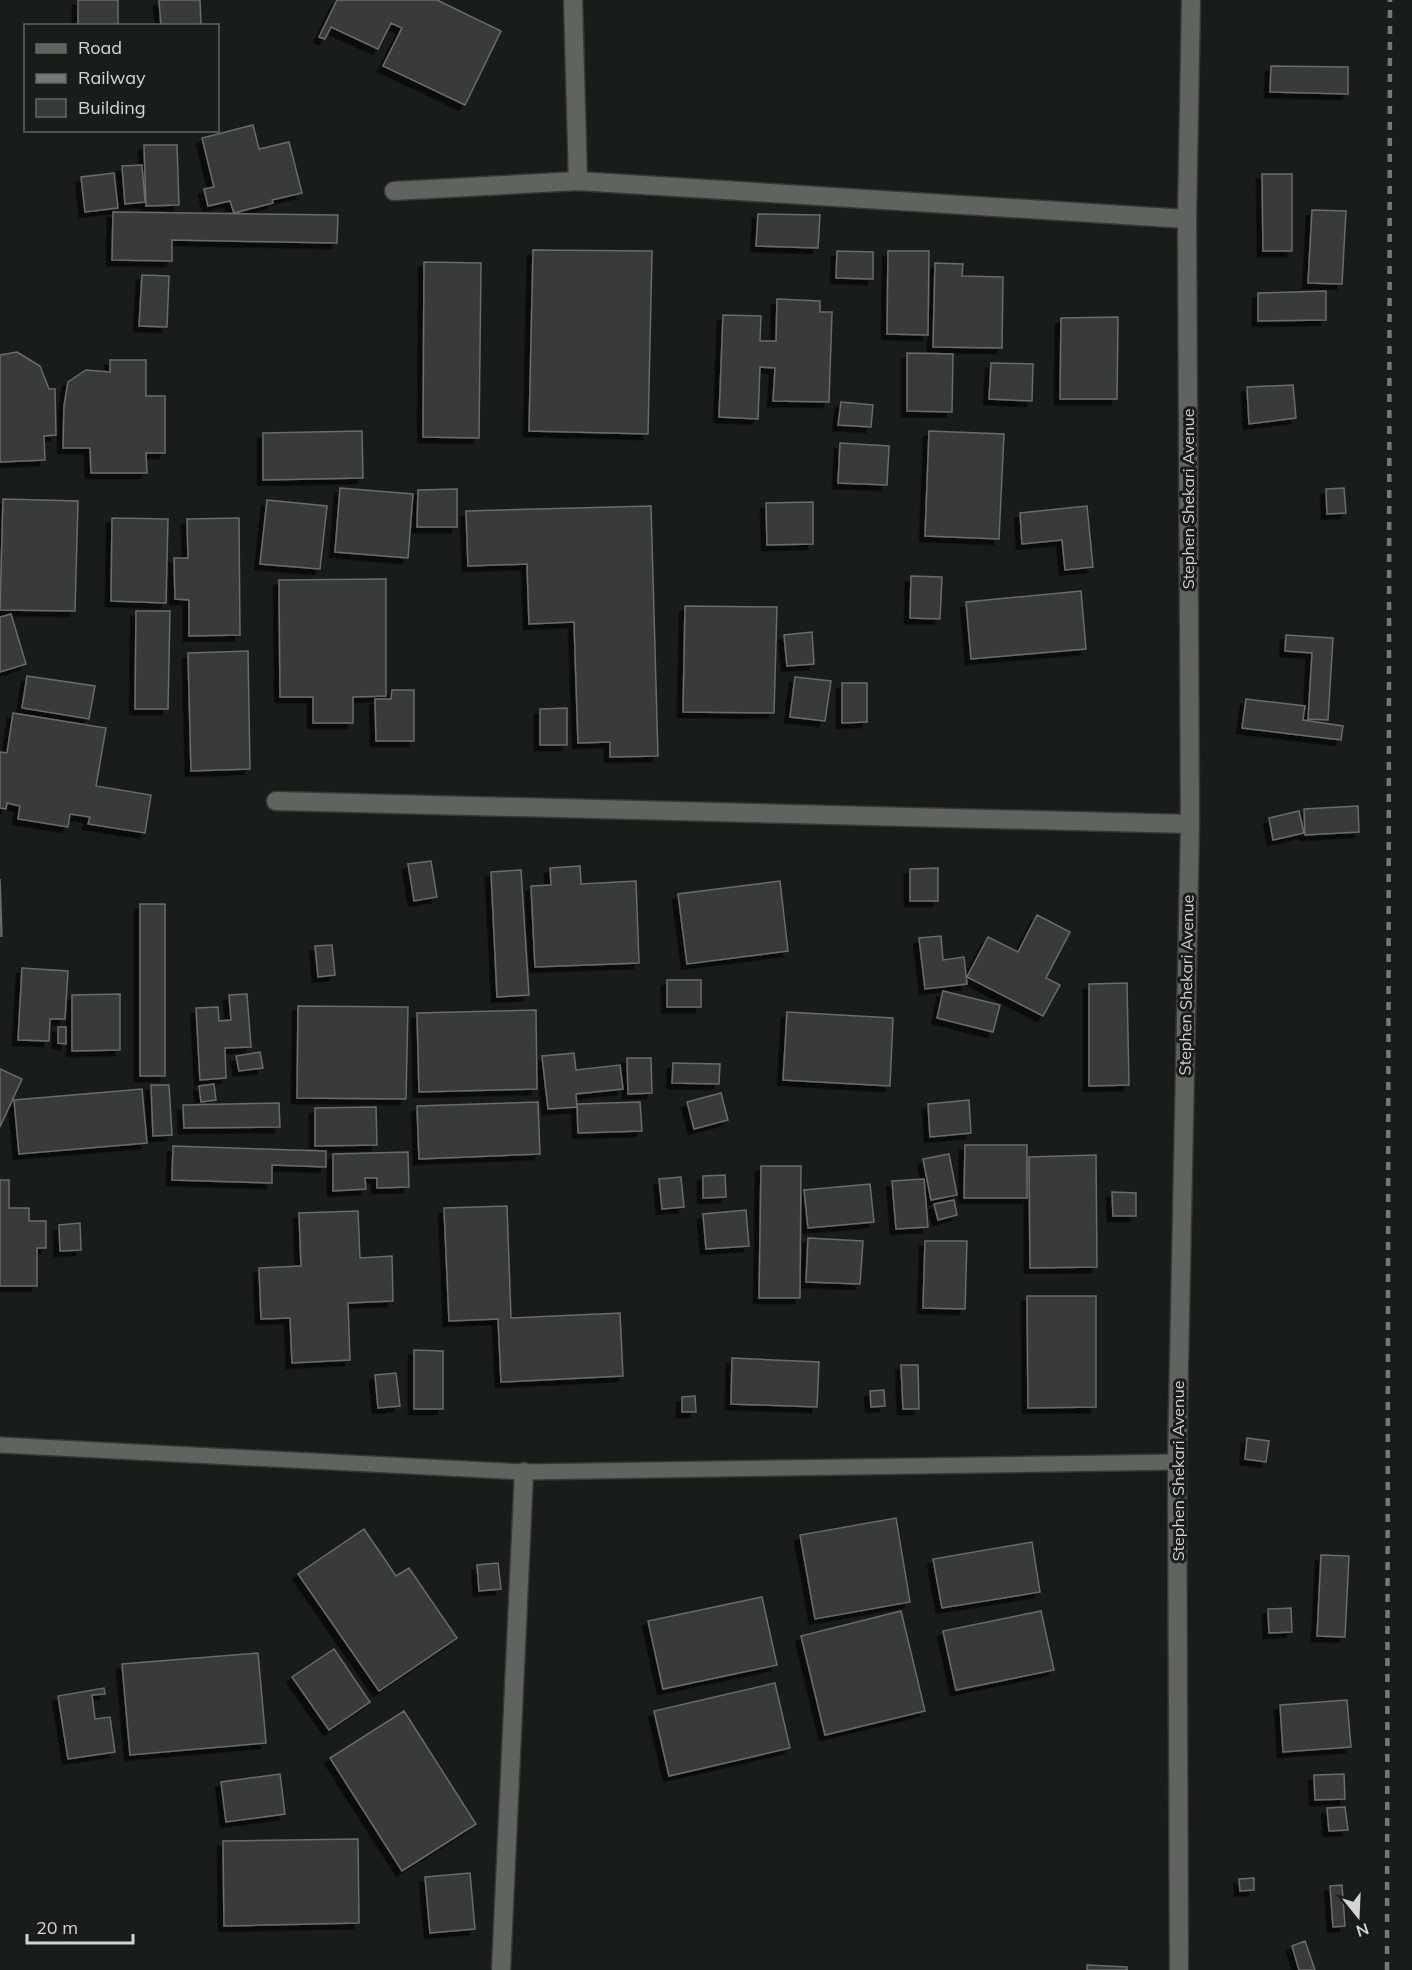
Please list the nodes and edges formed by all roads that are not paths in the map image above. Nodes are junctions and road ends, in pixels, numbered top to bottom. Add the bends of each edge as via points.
1 (573, 0) edge
2 (1191, 0) edge
3 (578, 181) junction
4 (394, 191) dead end
5 (1187, 219) junction
6 (276, 801) dead end
7 (1190, 824) junction
8 (0, 1445) edge
9 (1177, 1461) junction
10 (524, 1472) junction
11 (501, 1970) edge
12 (1179, 1970) edge

1 - 3 street
2 - 5 street, Stephen Shekari Avenue
3 - 4 street
3 - 5 street
5 - 7 street, Stephen Shekari Avenue
6 - 7 street
7 - 9 street, Stephen Shekari Avenue
8 - 10 lane
9 - 10 lane
9 - 12 street, Stephen Shekari Avenue
10 - 11 street

